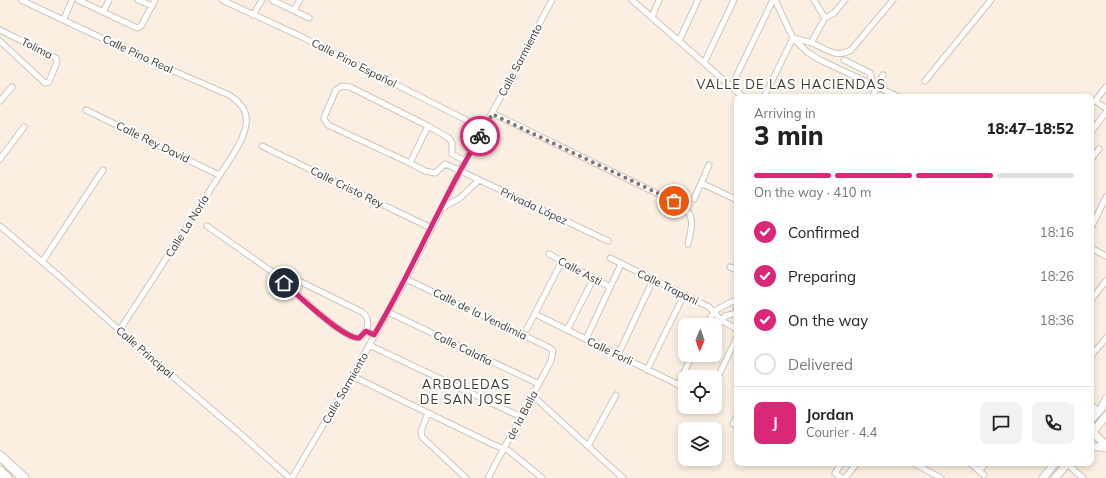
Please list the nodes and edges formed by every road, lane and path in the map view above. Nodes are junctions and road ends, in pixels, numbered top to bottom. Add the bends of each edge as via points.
1 (21, 0) edge
2 (72, 0) edge
3 (78, 0) edge
4 (109, 0) edge
5 (138, 0) edge
6 (155, 0) edge
7 (222, 0) edge
8 (262, 0) edge
9 (272, 0) edge
10 (300, 0) edge
11 (552, 0) edge
12 (632, 0) edge
13 (659, 0) edge
14 (698, 0) edge
15 (734, 0) edge
16 (774, 0) edge
17 (814, 0) edge
18 (845, 0) edge
19 (893, 0) edge
20 (991, 0) edge
21 (152, 6) junction
22 (294, 10) junction
23 (103, 12) junction
24 (253, 15) junction
25 (652, 17) junction
26 (309, 18) dead end
27 (825, 18) junction
28 (64, 19) junction
29 (0, 30) edge
30 (793, 38) junction
31 (0, 41) edge
32 (679, 41) junction
33 (811, 43) junction
34 (845, 54) junction
35 (844, 60) junction
36 (704, 63) junction
37 (842, 69) junction
38 (883, 75) dead end
39 (925, 81) dead end
40 (875, 86) junction
41 (731, 87) junction
42 (1106, 87) edge
43 (12, 88) dead end
44 (739, 94) edge
45 (765, 94) edge
46 (873, 94) edge
47 (892, 94) edge
48 (0, 101) edge
49 (1106, 108) edge
50 (86, 110) dead end
51 (1106, 112) edge
52 (492, 114) junction
53 (246, 117) joint
54 (428, 126) junction
55 (24, 127) dead end
56 (1094, 128) edge
57 (484, 129) junction
58 (262, 146) dead end
59 (1099, 148) dead end
60 (1094, 155) edge
61 (0, 159) edge
62 (465, 161) junction
63 (410, 163) junction
64 (709, 166) dead end
65 (102, 170) dead end
66 (460, 171) junction
67 (220, 175) junction
68 (479, 180) junction
69 (701, 183) junction
70 (1106, 197) edge
71 (694, 199) dead end
72 (734, 199) edge
73 (441, 209) junction
74 (1094, 222) edge
75 (0, 226) edge
76 (207, 226) dead end
77 (432, 228) junction
78 (608, 241) dead end
79 (688, 244) dead end
80 (1094, 250) edge
81 (549, 254) dead end
82 (1106, 256) edge
83 (610, 258) dead end
84 (562, 261) junction
85 (42, 262) junction
86 (621, 264) junction
87 (730, 267) dead end
88 (734, 269) edge
89 (594, 278) junction
90 (406, 279) junction
91 (284, 280) junction
92 (653, 280) junction
93 (1106, 281) edge
94 (610, 287) junction
95 (684, 295) junction
96 (1094, 296) edge
97 (734, 301) edge
98 (714, 311) junction
99 (388, 312) junction
100 (734, 313) edge
101 (535, 314) junction
102 (710, 318) edge
103 (720, 318) edge
104 (722, 321) joint
105 (734, 327) edge
106 (528, 329) dead end
107 (566, 330) junction
108 (119, 331) junction
109 (366, 331) junction
110 (374, 335) junction
111 (1106, 338) edge
112 (586, 339) junction
113 (734, 343) edge
114 (369, 345) junction
115 (554, 351) joint
116 (1094, 352) edge
117 (618, 355) junction
118 (647, 370) junction
119 (721, 370) edge
120 (352, 376) junction
121 (539, 384) junction
122 (678, 385) edge
123 (616, 395) dead end
124 (532, 396) junction
125 (1106, 399) edge
126 (1094, 407) edge
127 (1099, 411) junction
128 (428, 413) junction
129 (521, 417) junction
130 (1094, 417) edge
131 (1106, 417) edge
132 (1094, 430) edge
133 (1094, 434) edge
134 (1106, 445) edge
135 (588, 446) junction
136 (1094, 447) edge
137 (504, 448) junction
138 (1106, 448) edge
139 (0, 456) edge
140 (840, 466) edge
141 (854, 466) edge
142 (919, 466) edge
143 (973, 466) edge
144 (983, 466) edge
145 (1053, 466) edge
146 (1065, 466) edge
147 (1069, 466) edge
148 (0, 471) edge
149 (979, 471) junction
150 (984, 475) dead end
151 (7, 478) edge
152 (24, 478) edge
153 (291, 478) edge
154 (466, 478) edge
155 (488, 478) edge
156 (542, 478) edge
157 (623, 478) edge
158 (844, 478) edge
159 (941, 478) edge
160 (1043, 478) edge
161 (1055, 478) edge
162 (1083, 478) edge

1 - 28 street, Calle Pino Real
2 - 28 street
3 - 23 street
4 - 23 street
5 - 21 street
6 - 21 street
7 - 24 street, Calle Pino Español
8 - 24 street
9 - 22 street
10 - 22 street
11 - 52 street, Calle Sarmiento
12 - 25 street
13 - 25 street
14 - 32 street
15 - 36 street
16 - 30 street
16 - 41 street
17 - 27 street
18 - 27 street via 834,13
19 - 34 street
20 - 39 street
21 - 23 street via 137,28
22 - 26 street
24 - 57 street, Calle Pino Español
25 - 32 street
27 - 33 street
28 - 53 street, Calle Pino Real via 146,59 229,95 238,101
29 - 31 street, Tolima via 56,58 57,62 49,82 45,83
30 - 33 street
30 - 37 street via 807,52
30 - 45 street
32 - 36 street
33 - 34 street via 834,54
34 - 35 street
35 - 37 street
35 - 40 street via 870,73
36 - 41 street
37 - 40 street
38 - 40 street
40 - 46 street
40 - 47 street
41 - 44 street
42 - 49 street via 1096,99 1096,102
43 - 48 street
50 - 67 street, Calle Rey David
51 - 56 street
52 - 57 street, Calle Sarmiento
52 - 79 street via 682,206 691,217
53 - 67 street, Calle La Noría via 245,132
54 - 62 street via 449,138 452,143 452,154
54 - 63 street
54 - 63 street via 350,87 342,86 336,90 324,119 328,125
55 - 61 street
57 - 62 street, Calle Sarmiento
58 - 77 street, Calle Cristo Rey
59 - 60 street
62 - 66 street, Calle Sarmiento
63 - 66 street, Privada López via 430,173 435,173 445,164
64 - 69 street
65 - 85 street
66 - 68 street, Privada López
66 - 73 street, Calle Sarmiento
67 - 108 street, Calle La Noría
68 - 73 street via 460,198
68 - 78 street, Privada López
69 - 71 street
69 - 72 street
70 - 74 street
73 - 77 street, Calle Sarmiento
75 - 85 street, Calle Principal
76 - 91 street
77 - 90 street, Calle Sarmiento
80 - 82 street
81 - 84 street, Calle Asti
83 - 86 street, Calle Trapani
84 - 89 street, Calle Asti
84 - 101 street
85 - 108 street, Calle Principal
86 - 92 street, Calle Trapani
86 - 94 street
87 - 88 street
89 - 94 street, Calle Asti
89 - 107 street
90 - 99 street, Calle Sarmiento
90 - 115 street, Calle de la Vendimia
91 - 109 street via 284,283 322,316 350,337 359,338
91 - 109 street via 290,278 299,281 362,312 368,318
92 - 95 street, Calle Trapani
92 - 117 street
93 - 96 street
94 - 112 street
95 - 98 street, Calle Trapani
95 - 118 street
97 - 98 street
98 - 102 street
98 - 103 street, Calle Trapani
99 - 110 street, Calle Sarmiento
99 - 121 street, Calle Calafia
100 - 104 street via 725,316
101 - 106 street
101 - 107 street, Calle Forli
104 - 105 street
107 - 112 street, Calle Forli
108 - 153 street, Calle Principal
109 - 110 street
110 - 114 street, Calle Sarmiento
111 - 116 street
112 - 117 street, Calle Forli
113 - 119 street
114 - 120 street, Calle Sarmiento
114 - 129 street
115 - 121 street, de la Balla
117 - 118 street, Calle Forli
118 - 122 street, Calle Forli
120 - 128 street
120 - 153 street, Calle Sarmiento
121 - 124 street, de la Balla
123 - 135 street
124 - 129 street, de la Balla
124 - 135 street
125 - 127 street
126 - 127 street
127 - 130 street
127 - 131 street
128 - 137 street
128 - 154 street via 421,431 422,437
129 - 137 street, de la Balla
131 - 132 street
133 - 134 street
135 - 157 street
136 - 138 street
137 - 155 street, de la Balla
137 - 156 street
139 - 152 highway
140 - 158 street via 835,473
141 - 158 street
142 - 159 street
143 - 149 street
144 - 149 street
145 - 160 street
146 - 161 street
147 - 162 street
148 - 151 highway
149 - 150 street

